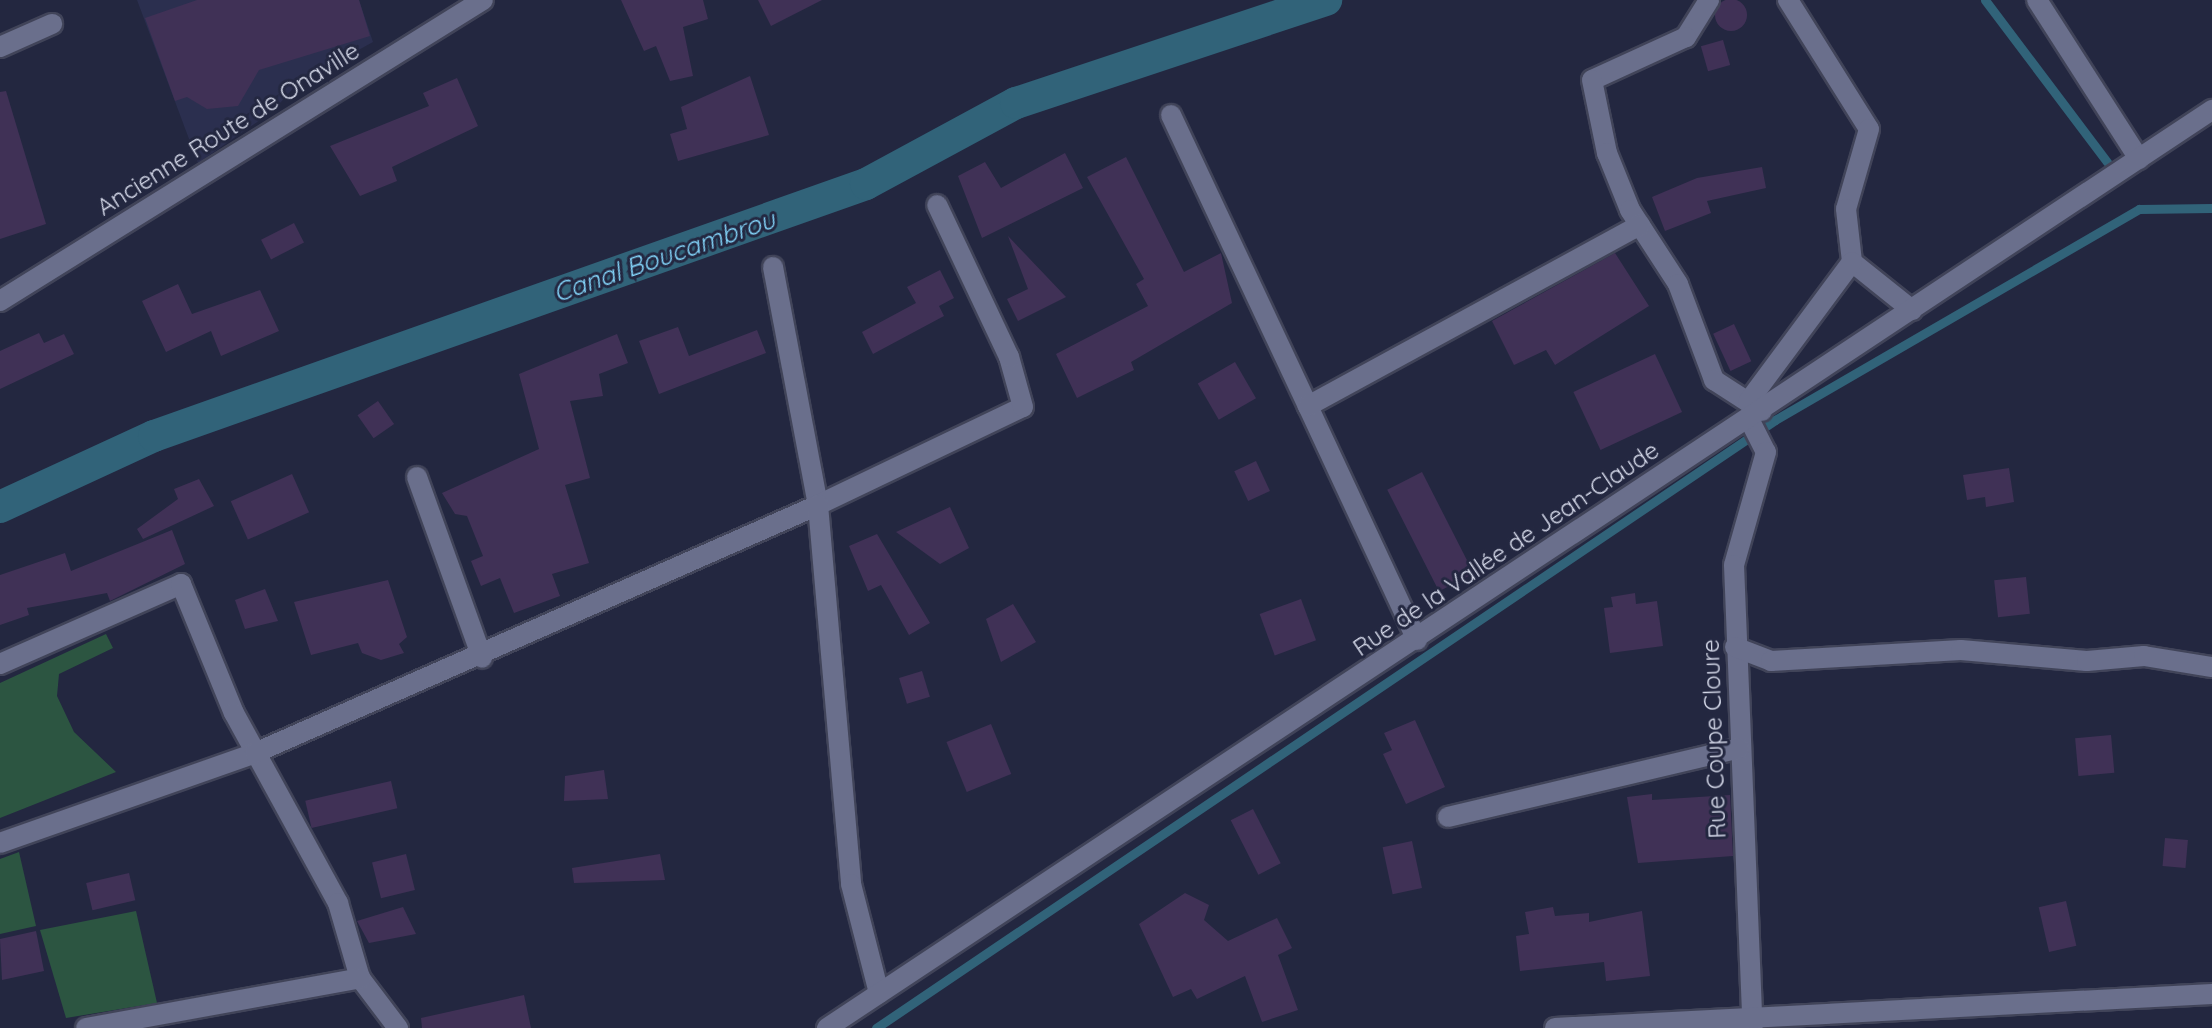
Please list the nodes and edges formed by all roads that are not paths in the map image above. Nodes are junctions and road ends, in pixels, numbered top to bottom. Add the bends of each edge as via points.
1 (483, 0) edge
2 (1709, 0) edge
3 (1788, 0) edge
4 (2037, 0) edge
5 (52, 24) dead end
6 (0, 47) edge
7 (2212, 110) edge
8 (1171, 115) dead end
9 (2139, 159) junction
10 (937, 205) dead end
11 (1640, 225) junction
12 (1852, 262) junction
13 (773, 267) dead end
14 (0, 301) edge
15 (1912, 310) junction
16 (1308, 406) junction
17 (1753, 414) junction
18 (417, 477) dead end
19 (818, 505) junction
20 (1417, 640) junction
21 (1735, 647) junction
22 (482, 658) junction
23 (0, 664) edge
24 (2212, 667) edge
25 (1739, 748) junction
26 (255, 753) junction
27 (1448, 817) dead end
28 (0, 843) edge
29 (360, 978) junction
30 (879, 993) junction
31 (2212, 994) edge
32 (1753, 1023) edge
33 (86, 1028) edge
34 (398, 1028) edge
35 (827, 1028) edge
36 (1555, 1028) edge

1 - 14 street, Ancienne Route de Onaville
2 - 11 street via 1686,37 1592,80 1607,153
3 - 12 street via 1869,129 1847,198
4 - 9 street
5 - 6 street
7 - 9 street, Rue de la Vallée de Jean-Claude
8 - 16 street
9 - 15 street, Rue de la Vallée de Jean-Claude
10 - 19 street via 1009,357 1023,407
11 - 16 street
11 - 17 street via 1678,284 1714,380
12 - 15 street
12 - 17 street
13 - 19 street
15 - 17 street, Rue de la Vallée de Jean-Claude
16 - 20 street
17 - 20 street, Rue de la Vallée de Jean-Claude
17 - 21 street, Rue Coupe Cloure via 1766,452 1734,565
18 - 22 street
19 - 22 street
19 - 30 street via 851,884
20 - 30 street, Rue de la Vallée de Jean-Claude
21 - 24 street via 1771,661 1961,650 2087,661 2144,656
21 - 25 street, Rue Coupe Cloure
22 - 26 street
23 - 26 street via 181,584
25 - 27 street
25 - 32 street, Rue Coupe Cloure
26 - 28 street
26 - 29 street via 338,903
29 - 33 street
29 - 34 street
30 - 35 street, Rue de la Vallée de Jean-Claude
31 - 32 street
32 - 36 street

